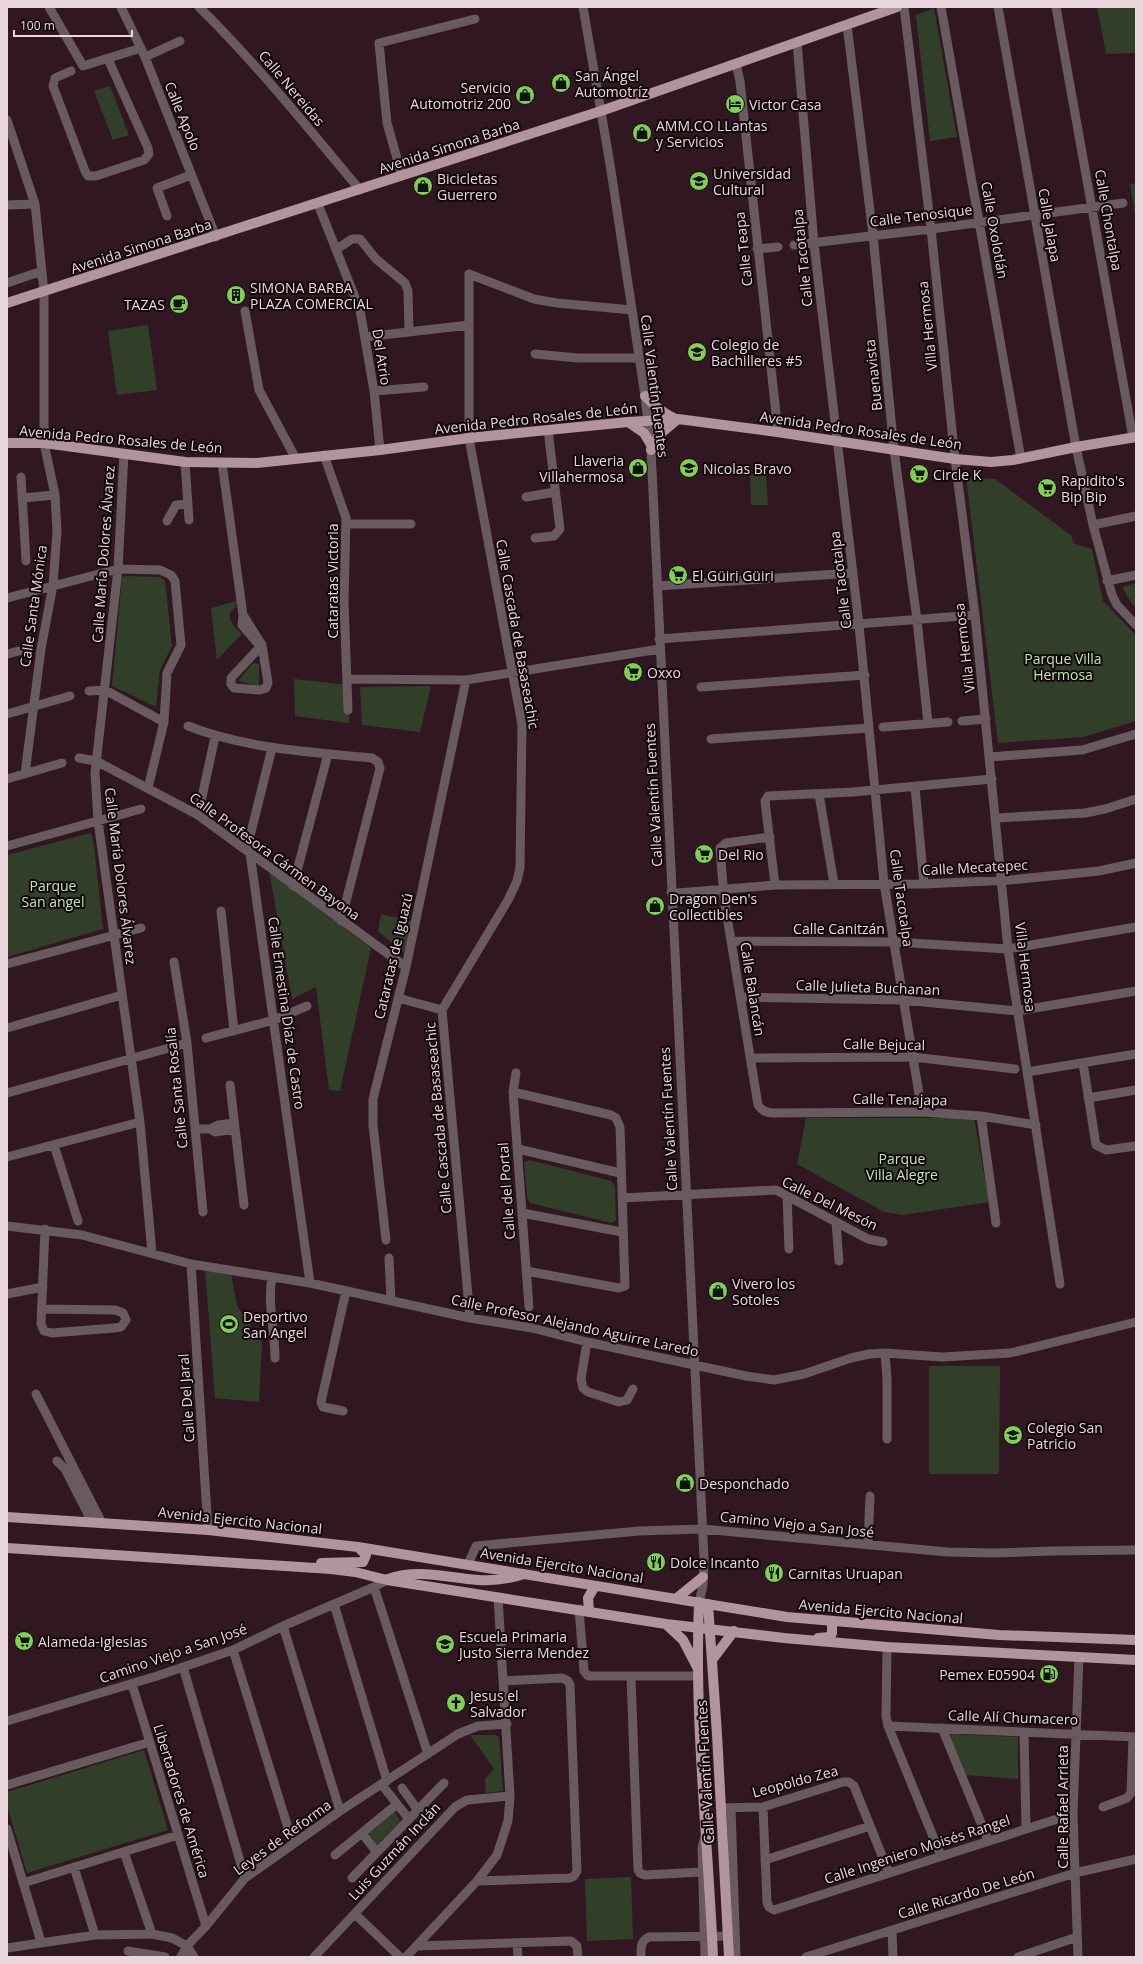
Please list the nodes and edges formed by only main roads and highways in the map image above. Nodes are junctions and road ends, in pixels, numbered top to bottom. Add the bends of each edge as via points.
1 (897, 7) edge
2 (7, 303) edge
3 (645, 396) road end
4 (678, 419) junction
5 (628, 422) junction
6 (1135, 438) edge
7 (7, 443) edge
8 (7, 1517) edge
9 (358, 1546) junction
10 (7, 1548) edge
11 (310, 1567) junction
12 (526, 1574) junction
13 (387, 1580) junction
14 (703, 1581) road end
15 (595, 1586) junction
16 (677, 1598) junction
17 (703, 1603) junction
18 (590, 1611) junction
19 (832, 1622) junction
20 (666, 1624) junction
21 (698, 1627) junction
22 (710, 1629) junction
23 (734, 1631) junction
24 (784, 1638) junction
25 (1136, 1640) edge
26 (712, 1660) junction
27 (1136, 1660) edge
28 (698, 1672) junction
29 (718, 1750) junction
30 (700, 1751) junction
31 (713, 1957) edge
32 (729, 1957) edge

1 - 2 main road, Avenida Simona Barba via 601,111
3 - 4 main road via 666,415
4 - 5 main road, Avenida Pedro Rosales de León
4 - 5 main road via 650,446 644,433
4 - 6 main road, Avenida Pedro Rosales de León via 991,462
5 - 7 main road, Avenida Pedro Rosales de León via 257,463 185,462 44,443
8 - 9 main road, Avenida Ejercito Nacional via 208,1530
9 - 11 main road via 366,1556 364,1562 324,1562
9 - 12 main road, Avenida Ejercito Nacional
10 - 11 main road
11 - 13 main road via 355,1572
12 - 13 main road via 493,1580 409,1573
12 - 15 main road, Avenida Ejercito Nacional
13 - 18 main road
14 - 16 main road
15 - 16 main road, Avenida Ejercito Nacional
15 - 18 main road via 588,1598
16 - 17 main road, Avenida Ejercito Nacional
17 - 19 main road, Avenida Ejercito Nacional
17 - 21 main road, Calle Valentín Fuentes
17 - 22 main road, Calle Valentín Fuentes
18 - 20 main road
19 - 24 main road via 832,1632 828,1638
19 - 25 main road, Avenida Ejercito Nacional via 999,1635
20 - 21 main road
20 - 28 main road via 683,1640
21 - 22 main road
21 - 28 main road, Calle Valentín Fuentes
22 - 23 main road
22 - 26 main road, Calle Valentín Fuentes
23 - 24 main road
23 - 26 main road
24 - 27 main road via 887,1647
26 - 29 main road, Calle Valentín Fuentes
28 - 30 main road, Calle Valentín Fuentes
29 - 30 main road
29 - 32 main road, Calle Valentín Fuentes via 732,1936
30 - 31 main road, Calle Valentín Fuentes via 706,1834 708,1936

